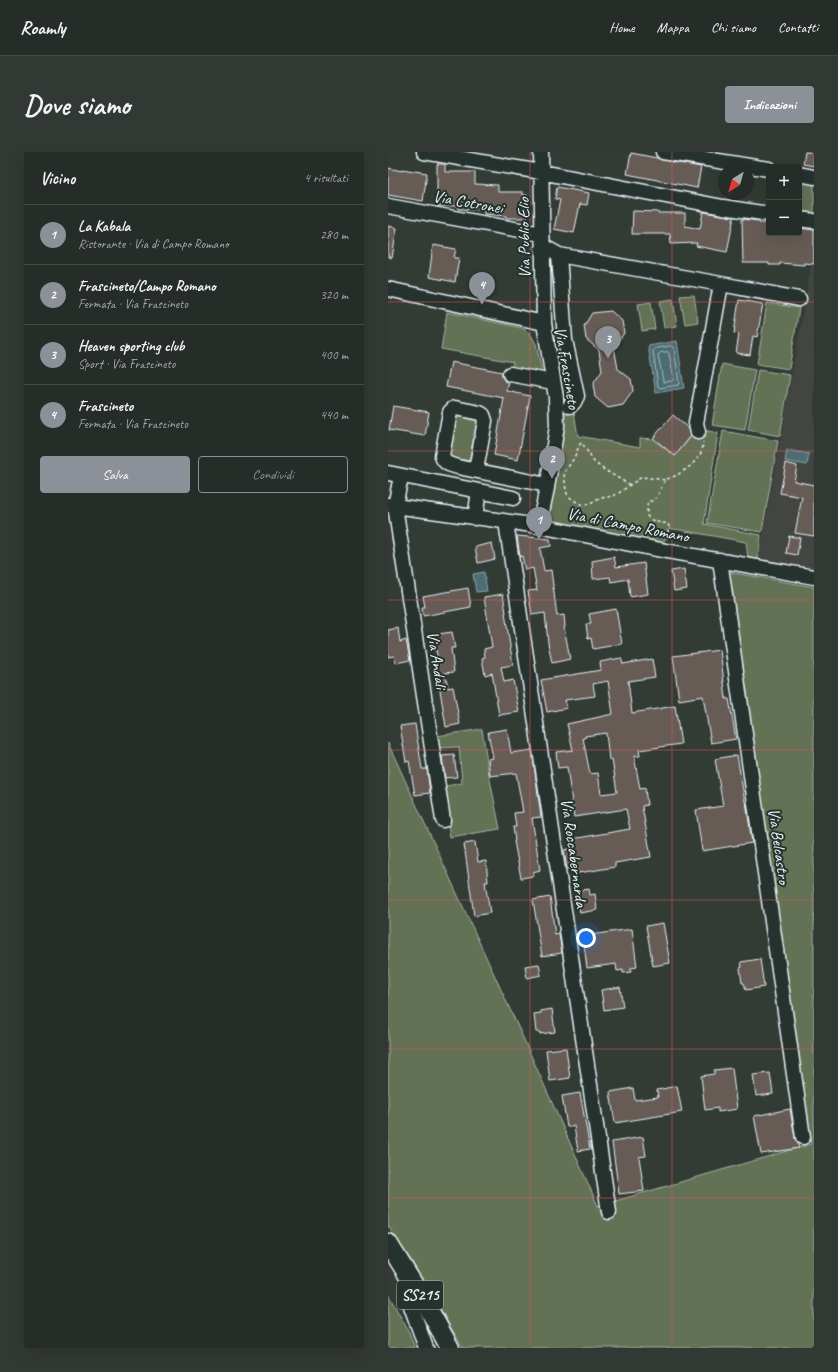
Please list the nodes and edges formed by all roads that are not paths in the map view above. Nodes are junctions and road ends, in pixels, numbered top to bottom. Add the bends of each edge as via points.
1 (424, 152) edge
2 (541, 152) edge
3 (663, 152) edge
4 (766, 169) edge
5 (541, 172) junction
6 (802, 174) edge
7 (814, 176) edge
8 (388, 206) edge
9 (766, 214) edge
10 (802, 219) edge
11 (814, 221) edge
12 (542, 234) junction
13 (542, 248) junction
14 (559, 255) junction
15 (721, 284) junction
16 (388, 289) edge
17 (799, 299) dead end
18 (544, 323) junction
19 (510, 374) dead end
20 (553, 382) junction
21 (570, 406) dead end
22 (698, 432) road end
23 (476, 470) dead end
24 (394, 474) edge
25 (547, 485) junction
26 (479, 491) junction
27 (513, 498) dead end
28 (392, 505) edge
29 (475, 518) junction
30 (506, 522) junction
31 (539, 526) junction
32 (720, 560) junction
33 (814, 577) edge
34 (443, 820) dead end
35 (803, 1137) dead end
36 (609, 1212) dead end
37 (388, 1243) edge
38 (388, 1265) edge
39 (406, 1295) junction
40 (426, 1348) edge
41 (437, 1348) edge
42 (450, 1348) edge

1 - 5 street
2 - 5 street, Via Publio Elio
3 - 4 street
5 - 9 street
5 - 12 street, Via Publio Elio
6 - 7 street
8 - 12 street, Via Cotronei
10 - 11 street
12 - 13 street, Via Publio Elio
13 - 14 street
13 - 18 street, Via Publio Elio
14 - 15 street
14 - 21 street via 565,340 577,396
15 - 17 street
15 - 22 street via 696,424
16 - 18 street, Via Frascineto
18 - 20 street, Via Frascineto
19 - 20 street
20 - 25 street, Via Frascineto via 557,426
23 - 25 street
24 - 26 street
24 - 28 street
25 - 31 street, Via Frascineto
26 - 27 street
26 - 29 street
28 - 29 street, Via di Campo Romano
28 - 34 street, Via Andali
29 - 30 street, Via di Campo Romano
30 - 31 street, Via di Campo Romano
30 - 36 street, Via Roccabernarda
31 - 32 street, Via di Campo Romano
32 - 33 street, Via di Campo Romano
32 - 35 street, Via Belcastro
37 - 42 main road, SS215
38 - 39 main road, SS215
39 - 40 street
39 - 41 main road, SS215

